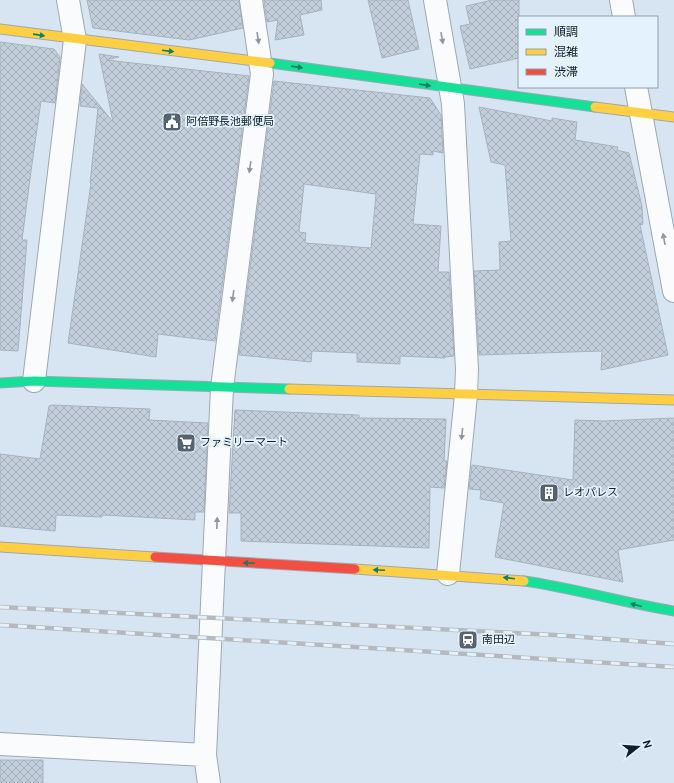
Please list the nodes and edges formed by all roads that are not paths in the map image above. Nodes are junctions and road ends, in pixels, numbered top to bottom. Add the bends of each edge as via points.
1 (68, 0) edge
2 (252, 0) edge
3 (435, 0) edge
4 (621, 0) edge
5 (624, 16) edge
6 (0, 29) edge
7 (75, 40) junction
8 (261, 62) junction
9 (451, 88) junction
10 (636, 88) edge
11 (641, 113) junction
12 (674, 117) edge
13 (674, 291) edge
14 (34, 381) junction
15 (0, 383) edge
16 (222, 388) junction
17 (466, 396) junction
18 (674, 400) edge
19 (0, 547) edge
20 (215, 562) junction
21 (448, 574) junction
22 (674, 611) edge
23 (0, 744) edge
24 (205, 755) junction
25 (209, 783) edge

1 - 7 street
2 -> 8 street
3 -> 9 street
4 - 5 street
6 -> 7 street
7 -> 8 street
7 - 14 street
8 -> 9 street
8 -> 16 street via 262,74
9 - 11 street
9 - 17 street via 467,369
10 - 11 street
11 - 12 street
13 -> 11 street
14 - 15 street
14 - 16 street
16 - 17 street
20 -> 16 street
17 - 18 street
17 -> 21 street
19 - 20 street
21 -> 20 street
20 - 24 street
22 -> 21 street via 641,606 561,586 505,578
23 - 24 street
24 - 25 street

